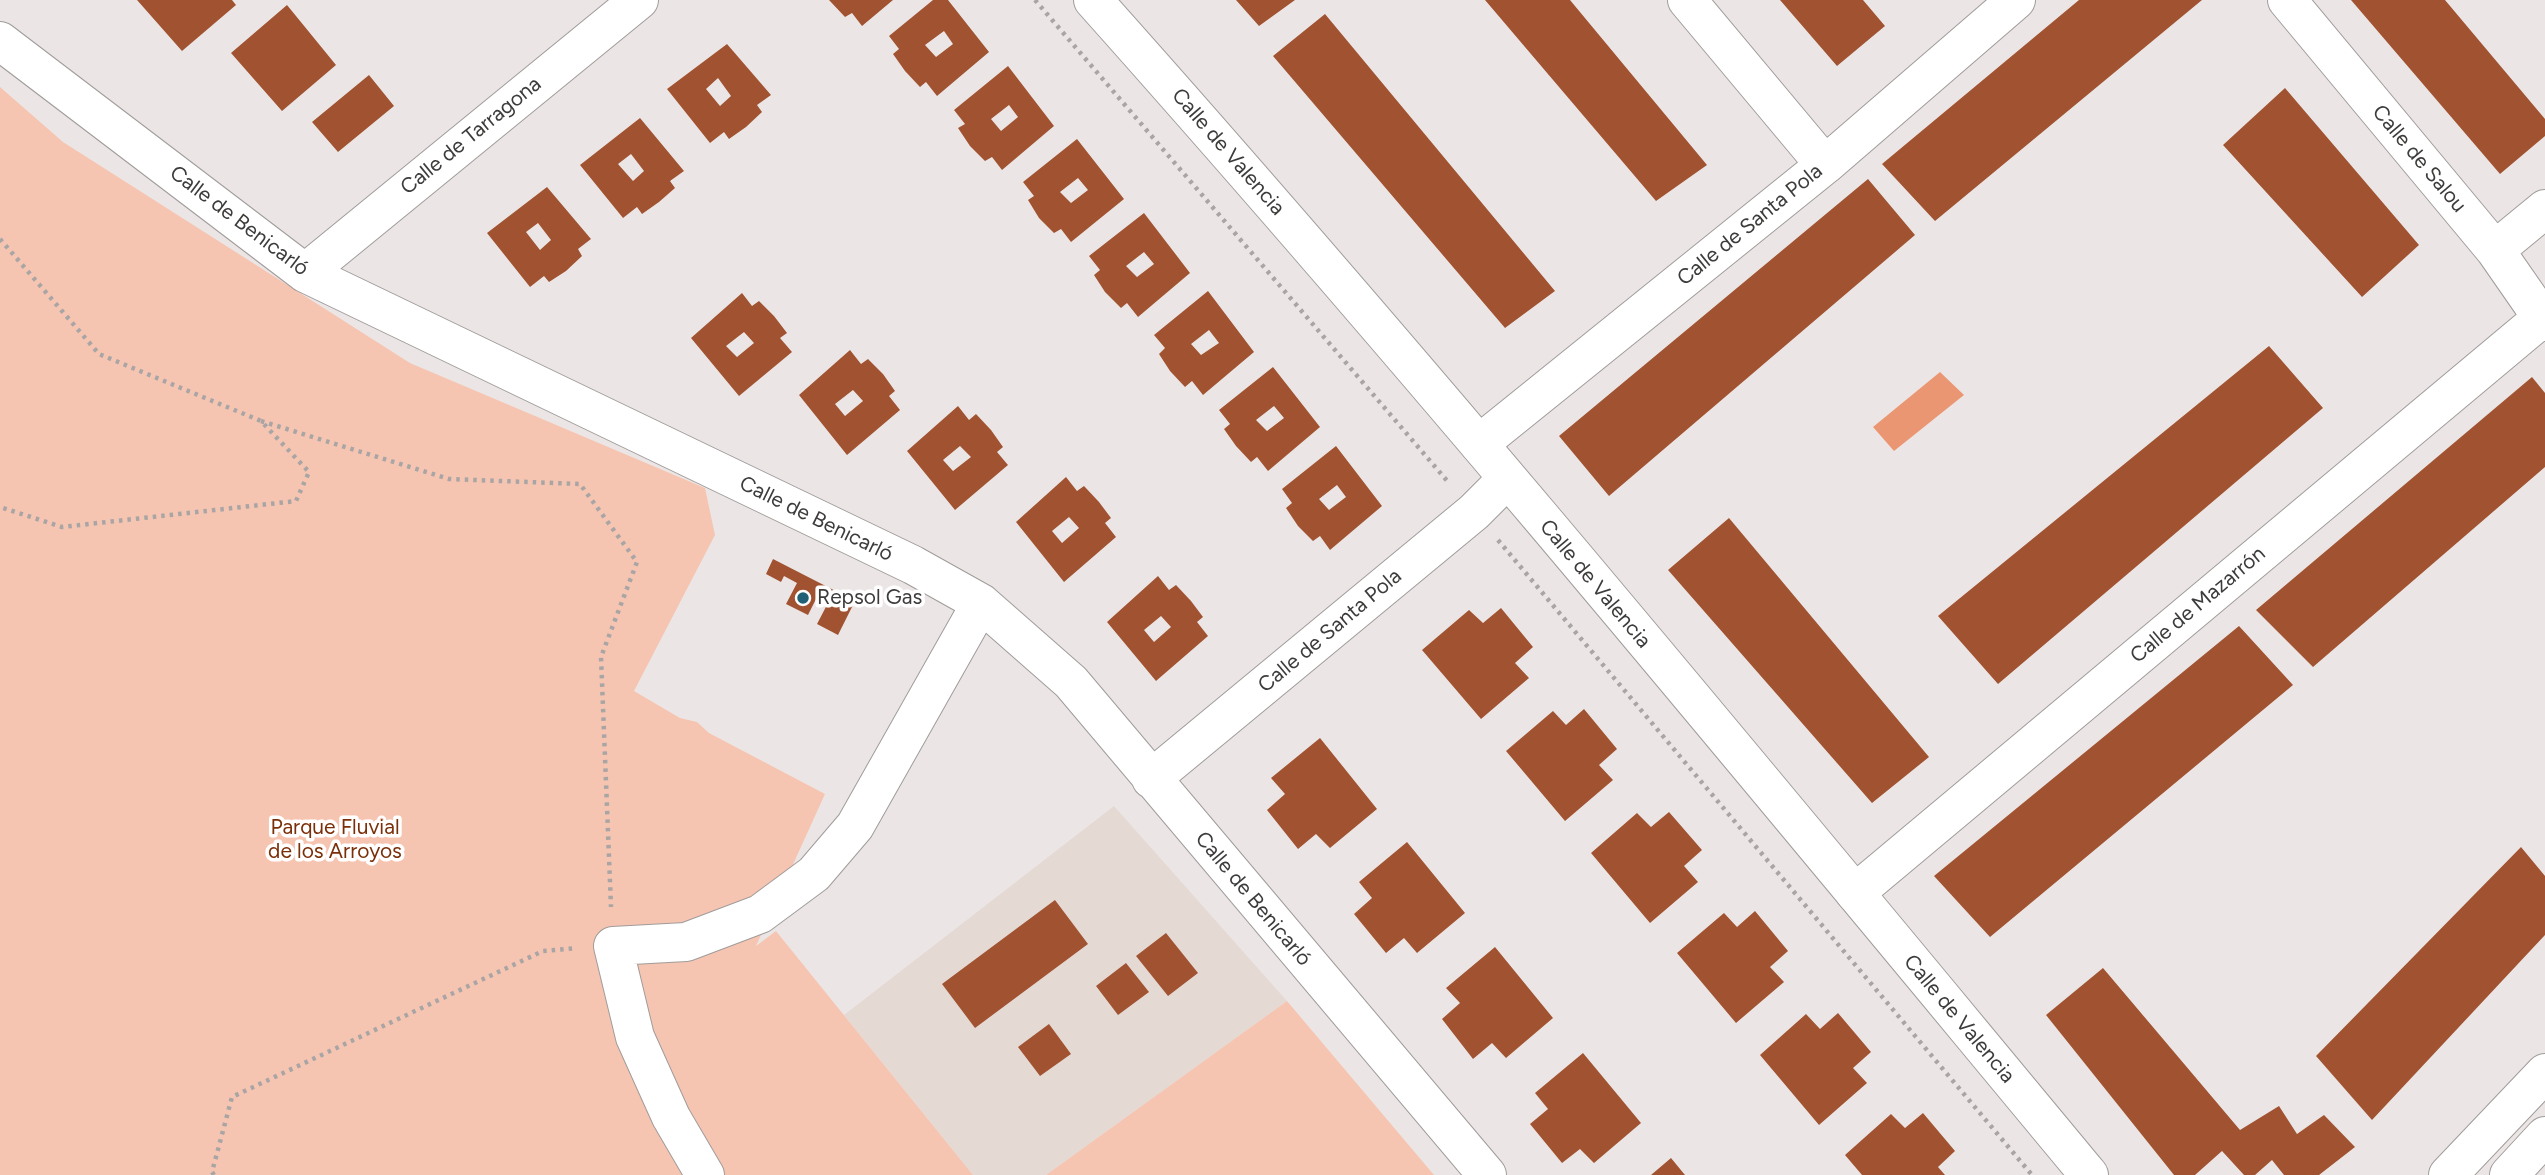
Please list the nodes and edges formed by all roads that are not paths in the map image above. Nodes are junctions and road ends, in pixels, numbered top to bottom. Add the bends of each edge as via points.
1 (639, 0) edge
2 (1094, 0) edge
3 (1687, 0) edge
4 (2016, 0) edge
5 (2287, 0) edge
6 (0, 41) edge
7 (1825, 166) junction
8 (2545, 209) edge
9 (2495, 250) junction
10 (304, 273) junction
11 (2543, 320) edge
12 (1479, 444) junction
13 (1507, 479) junction
14 (981, 603) junction
15 (1151, 779) junction
16 (1855, 893) junction
17 (2545, 1073) edge
18 (2545, 1136) edge
19 (705, 1175) edge
20 (1487, 1175) edge
21 (2089, 1175) edge
22 (2448, 1175) edge
23 (2509, 1175) edge

1 - 10 street, Calle de Tarragona
2 - 12 street, Calle de Valencia
3 - 7 street
4 - 7 street, Calle de Santa Pola
5 - 9 street, Calle de Salou
6 - 10 street, Calle de Benicarló
7 - 12 street, Calle de Santa Pola
8 - 9 street
9 - 11 street, Calle de Salou
10 - 14 street, Calle de Benicarló via 913,565
11 - 16 street, Calle de Mazarrón
12 - 13 street, Calle de Valencia
13 - 15 street, Calle de Santa Pola via 1474,512
13 - 16 street, Calle de Valencia
14 - 15 street, Calle de Benicarló via 1070,682
14 - 19 street via 855,826 814,874 760,914 686,942 613,946 635,1037 670,1117
15 - 20 street, Calle de Benicarló
16 - 21 street, Calle de Valencia
17 - 22 street
18 - 23 street

